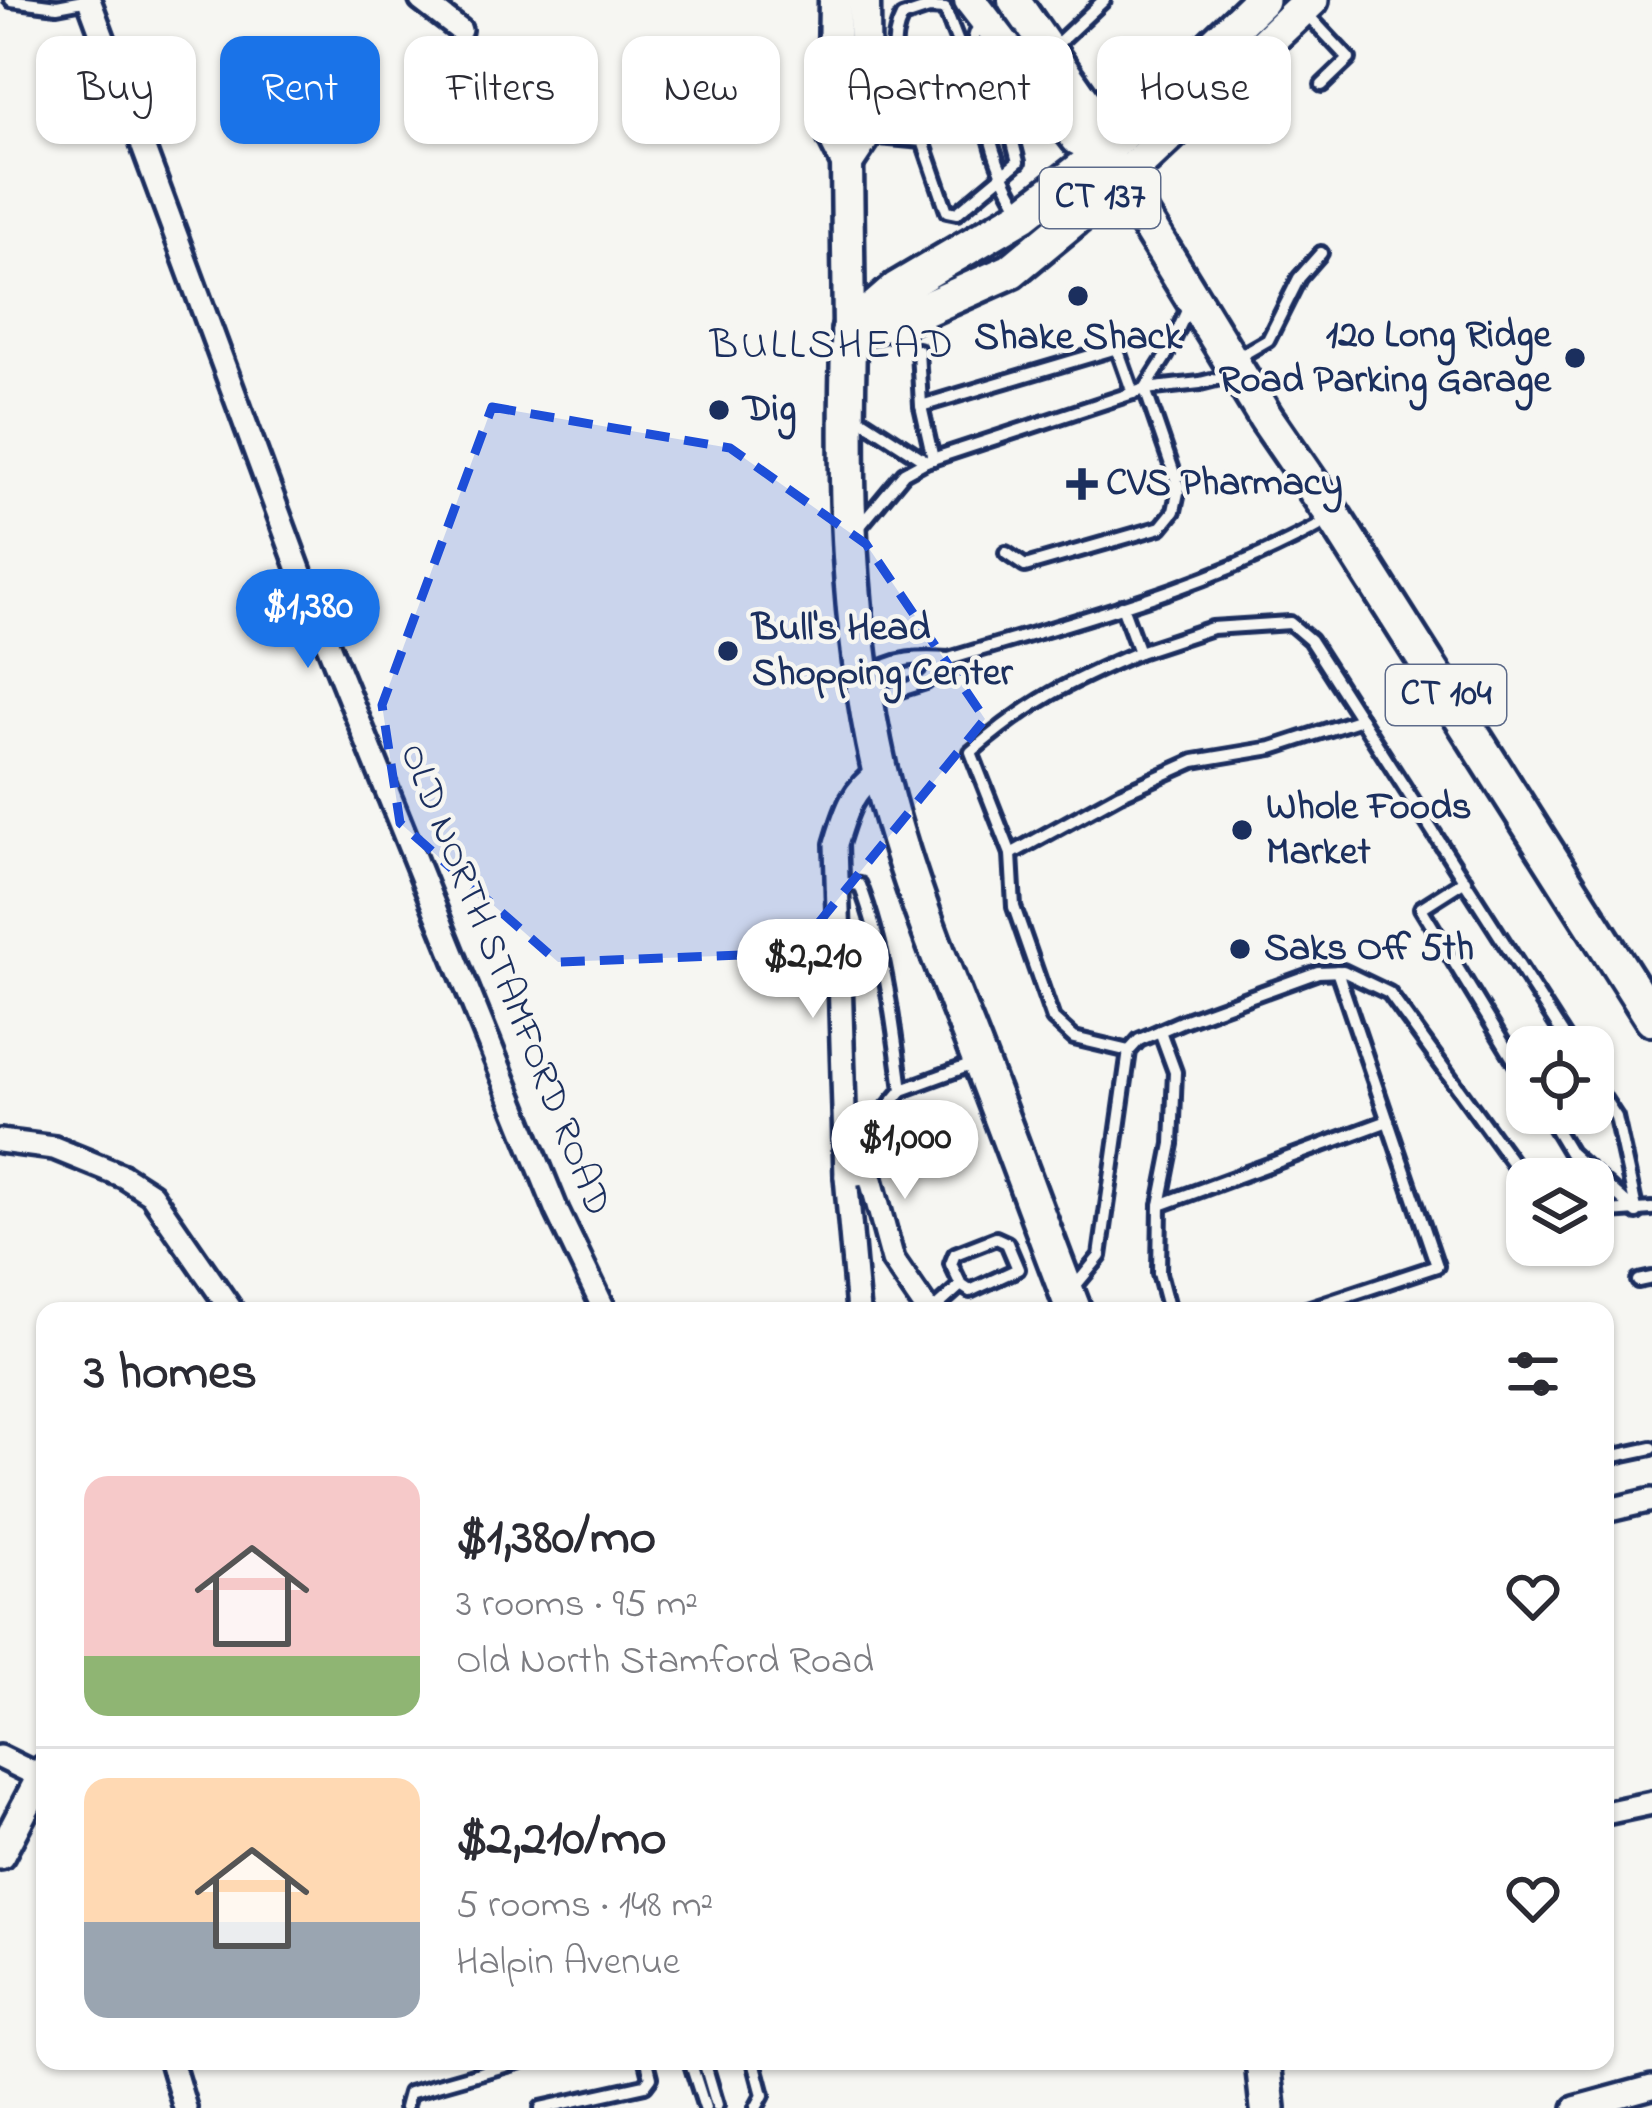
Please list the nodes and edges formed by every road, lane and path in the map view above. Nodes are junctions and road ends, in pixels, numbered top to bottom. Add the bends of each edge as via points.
1 (11, 0) edge
2 (89, 0) edge
3 (421, 0) edge
4 (835, 0) edge
5 (864, 0) edge
6 (957, 0) edge
7 (1013, 0) edge
8 (1104, 0) edge
9 (1262, 0) edge
10 (1307, 5) edge
11 (967, 9) edge
12 (460, 30) dead end
13 (864, 36) edge
14 (898, 36) edge
15 (1041, 36) edge
16 (1065, 36) edge
17 (1073, 82) edge
18 (1322, 86) dead end
19 (860, 144) edge
20 (924, 144) edge
21 (993, 144) edge
22 (1013, 144) edge
23 (847, 163) junction
24 (1111, 167) junction
25 (1002, 178) junction
26 (1024, 214) junction
27 (1321, 253) dead end
28 (1193, 298) junction
29 (849, 331) junction
30 (918, 350) dead end
31 (1236, 367) junction
32 (1139, 391) junction
33 (921, 406) junction
34 (847, 410) junction
35 (929, 460) junction
36 (1179, 488) junction
37 (1162, 503) dead end
38 (1334, 517) junction
39 (850, 538) junction
40 (1006, 553) dead end
41 (1121, 607) junction
42 (1139, 652) junction
43 (949, 659) junction
44 (862, 682) junction
45 (1361, 719) junction
46 (880, 770) junction
47 (1011, 854) junction
48 (1465, 880) junction
49 (838, 882) junction
50 (1337, 971) junction
51 (1652, 1018) edge
52 (1558, 1026) edge
53 (1160, 1031) junction
54 (1506, 1048) edge
55 (1129, 1051) junction
56 (979, 1061) junction
57 (902, 1090) junction
58 (1614, 1115) edge
59 (1388, 1121) junction
60 (1559, 1134) edge
61 (0, 1141) edge
62 (1508, 1158) edge
63 (869, 1172) junction
64 (846, 1177) junction
65 (1160, 1205) junction
66 (1652, 1209) edge
67 (1614, 1213) edge
68 (1637, 1213) junction
69 (1045, 1239) junction
70 (1012, 1253) junction
71 (961, 1285) junction
72 (226, 1302) edge
73 (601, 1302) edge
74 (857, 1302) edge
75 (923, 1302) edge
76 (941, 1302) edge
77 (1071, 1302) edge
78 (1072, 1302) edge
79 (1167, 1302) edge
80 (1328, 1302) edge
81 (1652, 1448) edge
82 (1614, 1456) edge
83 (1652, 1500) edge
84 (1614, 1509) edge
85 (0, 1757) edge
86 (36, 1772) edge
87 (36, 1790) edge
88 (1652, 1803) edge
89 (1614, 1811) edge
90 (0, 1855) edge
91 (174, 2070) edge
92 (490, 2070) edge
93 (649, 2070) edge
94 (694, 2070) edge
95 (705, 2070) edge
96 (756, 2070) edge
97 (1263, 2070) edge
98 (1652, 2087) edge
99 (711, 2107) edge
100 (185, 2108) edge
101 (406, 2108) edge
102 (541, 2108) edge
103 (756, 2108) edge
104 (1268, 2108) edge
105 (1575, 2108) edge

1 - 2 lane via 58,7
2 - 73 street, OLD NORTH STAMFORD ROAD via 314,610
3 - 12 street
4 - 23 main road via 833,135
5 - 13 main road
6 - 11 lane
7 - 15 main road
8 - 16 lane
9 - 24 main road, CT 137
10 - 18 lane via 1349,59
10 - 24 main road, CT 137
11 - 14 lane via 909,13
11 - 24 main road via 1076,140
17 - 24 main road via 1097,119
19 - 23 main road
20 - 25 lane via 947,211 957,213
21 - 25 lane
22 - 25 lane via 1018,162
23 - 29 main road
24 - 26 main road, CT 137
24 - 28 main road, CT 104
24 - 29 main road, CT 137 via 1011,271 903,319
25 - 26 lane
26 - 29 main road, CT 137 via 897,289
27 - 31 lane via 1268,340
28 - 31 main road, CT 104
28 - 32 lane
29 - 34 main road
30 - 33 lane
31 - 32 lane via 1200,383
31 - 38 main road, CT 104
32 - 33 lane via 1117,348
32 - 35 lane
32 - 36 lane
33 - 35 lane
34 - 35 lane
34 - 39 main road
35 - 39 lane via 904,473
36 - 37 lane
36 - 40 lane via 1174,511 1143,532 1024,566
38 - 41 lane via 1278,549
38 - 51 main road, CT 104
39 - 44 main road
41 - 42 lane
41 - 43 lane
42 - 45 lane via 1212,628 1290,623
42 - 47 lane via 1058,687 971,752
43 - 44 lane via 886,664
43 - 44 lane via 926,682 889,694
44 - 46 main road
45 - 47 lane via 1272,748 1194,761
45 - 48 lane
46 - 49 street via 848,802 836,844
46 - 56 main road via 904,861
47 - 55 lane via 1015,907 1053,1019 1074,1038
48 - 52 lane
48 - 54 lane via 1421,908
49 - 57 lane via 860,885 868,904
49 - 64 street
50 - 53 lane
50 - 59 lane
50 - 62 lane via 1389,992
53 - 55 lane
53 - 65 lane via 1175,1072
55 - 78 lane via 1100,1256
56 - 57 lane
56 - 69 main road
57 - 63 lane via 877,1120
58 - 68 lane
59 - 65 lane
59 - 80 lane via 1437,1266
60 - 68 lane
61 - 72 street via 70,1154 151,1194
63 - 64 street
63 - 75 street via 893,1260
64 - 74 street
65 - 79 lane
66 - 68 lane
67 - 68 lane
69 - 70 lane
69 - 77 main road
70 - 71 lane via 1018,1268 970,1291
70 - 71 lane via 996,1238 955,1254
71 - 76 lane
81 - 82 lane
83 - 84 street
85 - 86 street
87 - 90 street
88 - 89 street
91 - 100 street
92 - 101 lane via 410,2093
93 - 102 lane via 645,2085
94 - 99 lane
95 - 99 lane
96 - 103 lane via 763,2095
97 - 104 main road
98 - 105 street

